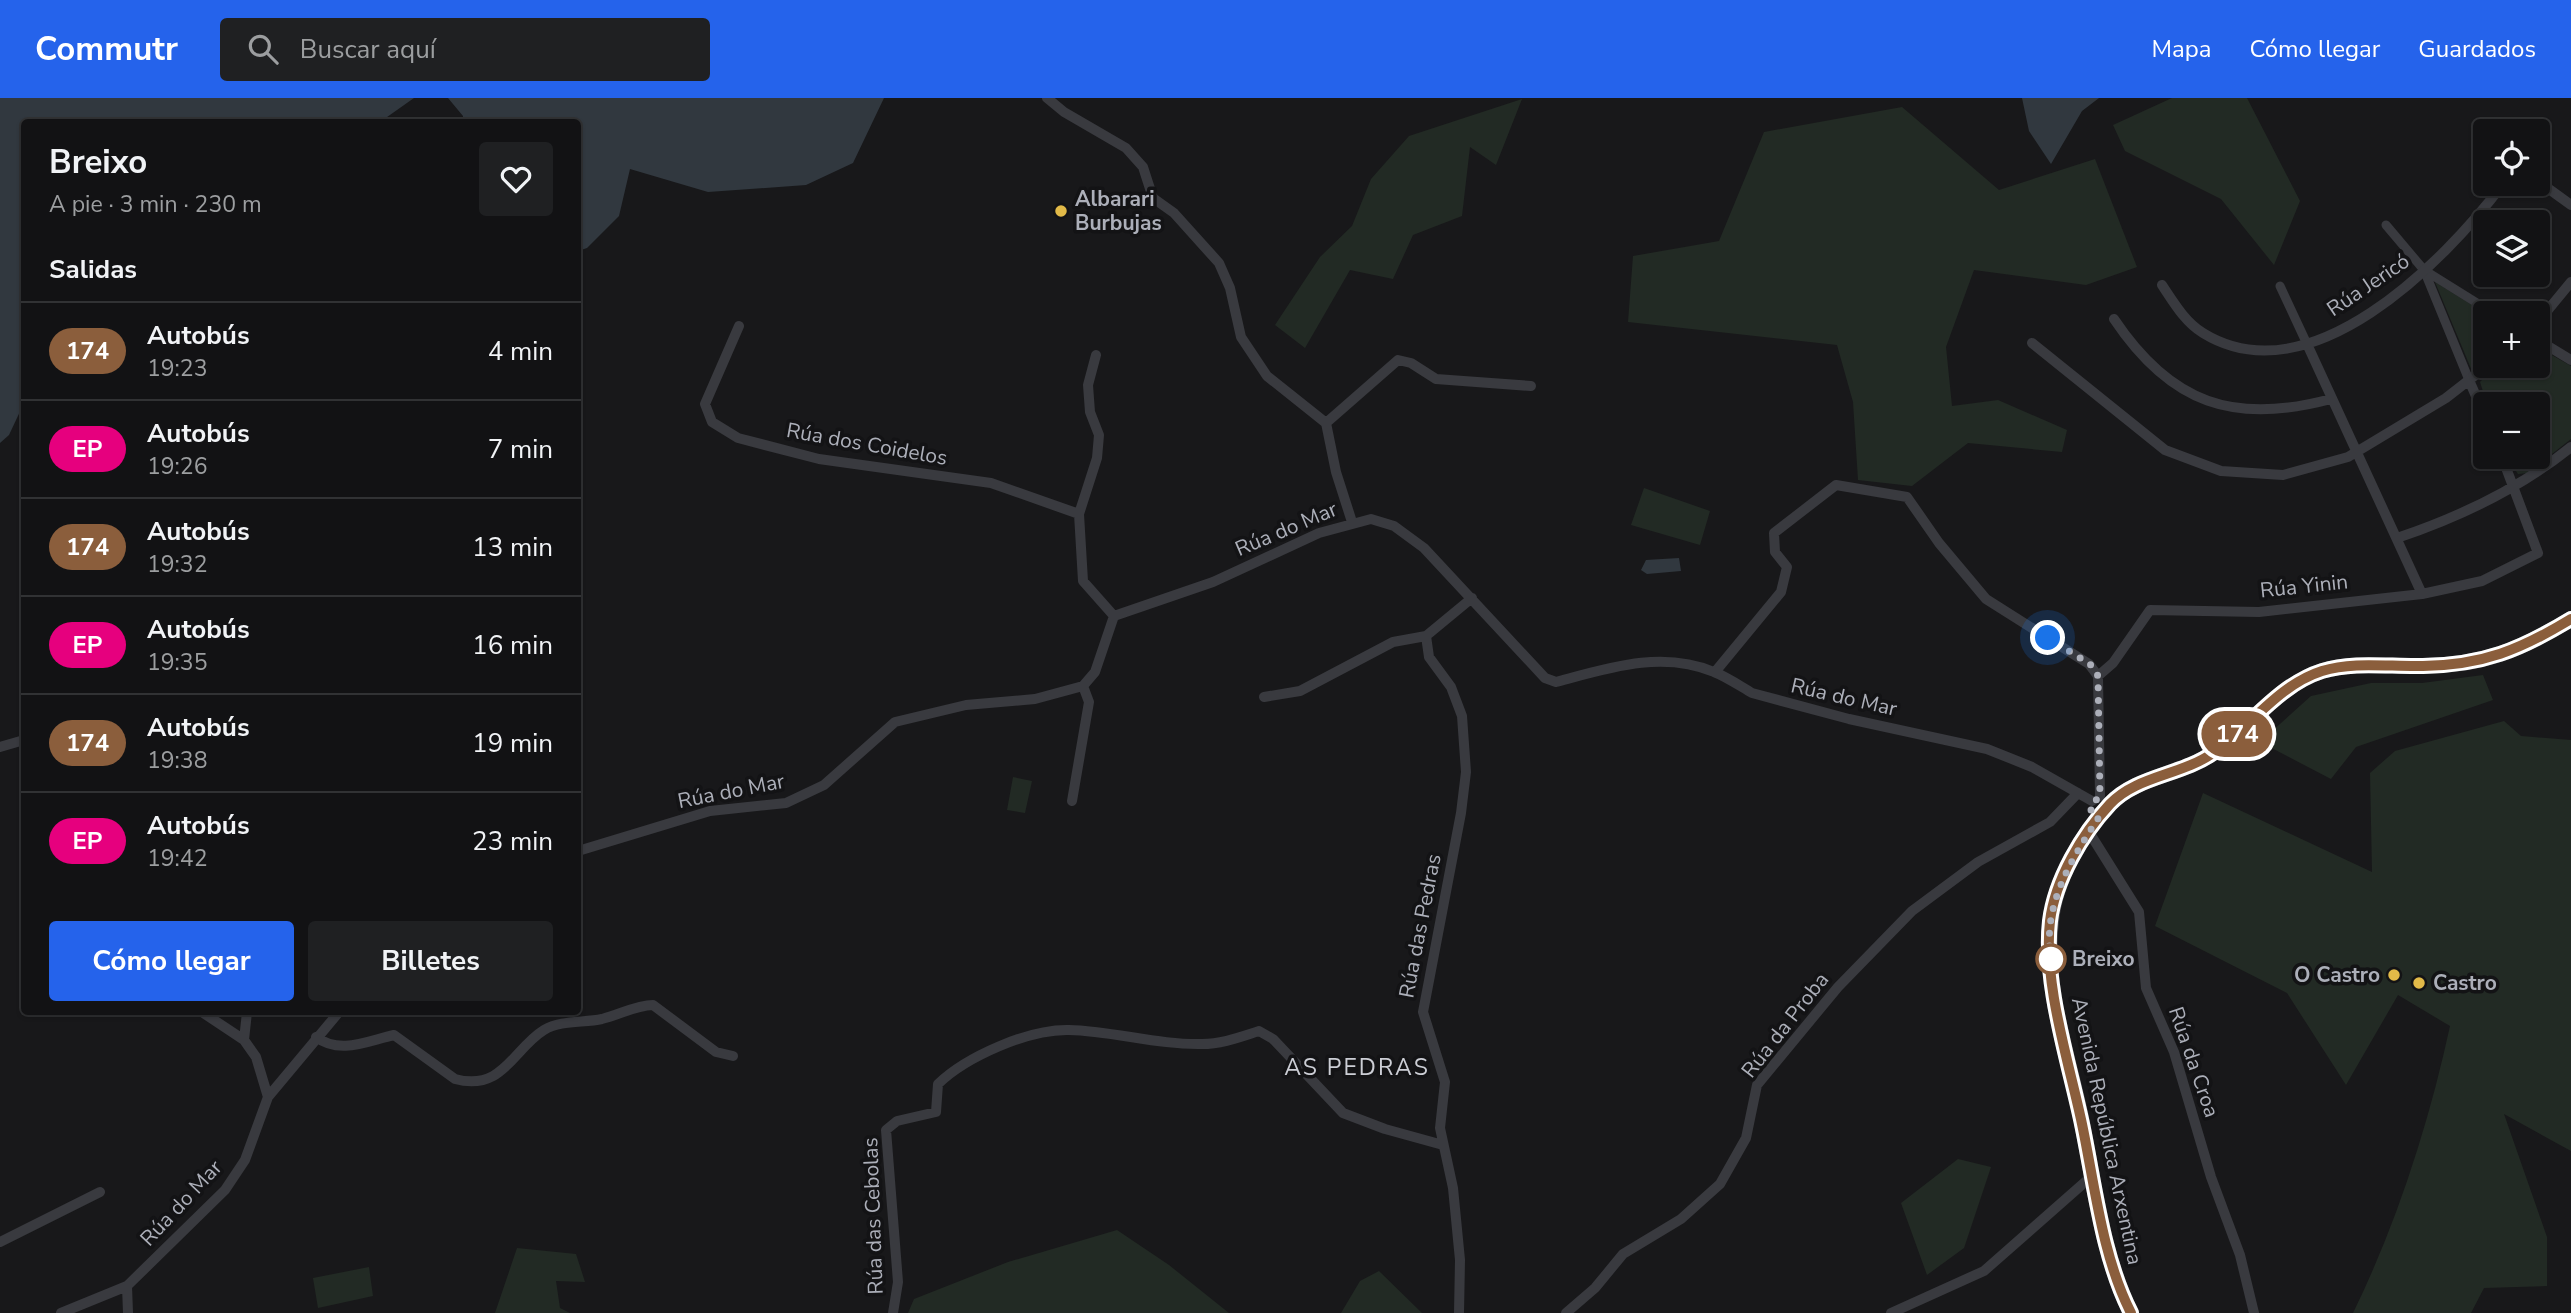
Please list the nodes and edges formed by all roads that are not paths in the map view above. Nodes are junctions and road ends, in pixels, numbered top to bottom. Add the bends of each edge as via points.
1 (1047, 98) edge
2 (2550, 190) edge
3 (2493, 196) edge
4 (2571, 205) edge
5 (2386, 225) dead end
6 (2424, 270) junction
7 (2571, 282) edge
8 (2162, 285) dead end
9 (2280, 286) dead end
10 (2474, 301) edge
11 (2550, 307) edge
12 (2115, 319) dead end
13 (739, 326) dead end
14 (2032, 343) dead end
15 (2307, 344) junction
16 (2550, 347) edge
17 (1096, 355) dead end
18 (2571, 360) edge
19 (2473, 377) edge
20 (2469, 380) junction
21 (1531, 386) dead end
22 (2474, 392) edge
23 (2331, 399) junction
24 (1326, 423) junction
25 (2571, 447) edge
26 (2356, 452) junction
27 (2507, 469) edge
28 (2515, 487) junction
29 (1079, 514) junction
30 (1352, 522) junction
31 (2397, 538) junction
32 (2422, 594) junction
33 (1472, 598) junction
34 (1114, 616) junction
35 (2571, 619) edge
36 (1426, 635) junction
37 (1715, 672) junction
38 (2098, 676) junction
39 (1083, 686) junction
40 (1264, 697) dead end
41 (21, 741) edge
42 (0, 747) edge
43 (2078, 793) junction
44 (1072, 800) dead end
45 (2101, 800) junction
46 (2089, 832) junction
47 (581, 850) edge
48 (206, 1015) edge
49 (247, 1015) edge
50 (336, 1015) edge
51 (316, 1037) junction
52 (244, 1040) junction
53 (733, 1056) dead end
54 (268, 1097) junction
55 (1443, 1145) junction
56 (2093, 1175) junction
57 (100, 1192) dead end
58 (0, 1242) edge
59 (127, 1286) junction
60 (61, 1313) edge
61 (128, 1313) edge
62 (893, 1313) edge
63 (1459, 1313) edge
64 (1566, 1313) edge
65 (1891, 1313) edge
66 (2131, 1313) edge
67 (2254, 1313) edge

1 - 24 street via 1126,148 1143,167 1153,198 1174,213 1219,263 1241,337 1267,376
2 - 4 street
3 - 6 street, Rúa Jericó via 2458,239
5 - 6 street
6 - 10 street
6 - 15 street, Rúa Jericó via 2362,317
6 - 20 street
7 - 11 street
8 - 15 street, Rúa Jericó via 2182,315 2202,333 2227,345 2259,352
9 - 15 street
12 - 23 street via 2132,345 2161,374 2192,395 2238,410 2291,410
13 - 29 street, Rúa dos Coidelos via 705,404 712,422 738,438 820,459 991,483
14 - 26 street via 2165,450 2221,471 2283,475
15 - 23 street
16 - 18 street
17 - 29 street via 1088,385 1090,412 1099,435 1097,458
19 - 20 street
20 - 22 street
20 - 26 street
21 - 24 street via 1436,379 1398,360
23 - 26 street
24 - 30 street via 1335,472
25 - 28 street
26 - 31 street
27 - 28 street
28 - 31 street via 2444,522
28 - 32 street, Rúa Yinin via 2538,553 2482,581
29 - 34 street via 1083,581
30 - 33 street, Rúa do Mar via 1371,519 1394,526 1424,548
30 - 34 street, Rúa do Mar via 1267,554 1213,582
31 - 32 street
32 - 38 street, Rúa Yinin via 2259,611 2150,610 2113,663
33 - 36 street
33 - 37 street, Rúa do Mar via 1536,671 1556,682 1636,662 1679,661
34 - 39 street via 1095,672
35 - 45 main road, Avenida República Arxentina via 2519,649 2486,660 2323,671 2289,688 2213,754
36 - 40 street via 1393,642 1300,691
36 - 55 street, Rúa das Pedras via 1429,657 1451,687 1462,716 1465,772 1423,1012 1445,1082 1440,1128
37 - 38 street via 1781,592 1787,566 1775,552 1774,533 1836,485 1907,497 1986,599 2090,664
37 - 43 street, Rúa do Mar via 1752,693 2011,757
38 - 45 street
39 - 44 street via 1089,702
39 - 47 street, Rúa do Mar via 1035,699 966,705 895,722 824,785 786,803 710,811
41 - 42 street
43 - 45 street, Rúa do Mar
43 - 64 street, Rúa da Proba via 2050,822 1978,862 1912,911 1838,986 1757,1085 1746,1138 1720,1184 1681,1219 1622,1254 1595,1288
45 - 46 main road, Avenida República Arxentina via 2099,817
46 - 56 main road, Avenida República Arxentina via 2060,883 2049,942
46 - 67 street, Rúa da Croa via 2139,912 2146,988 2175,1052
48 - 52 street
49 - 52 street
50 - 51 street, Rúa do Mar
51 - 53 street via 328,1046 352,1046 394,1035 455,1079 467,1082 495,1074 544,1030 653,1005 716,1052
51 - 54 street, Rúa do Mar
52 - 54 street via 256,1057
54 - 59 street, Rúa do Mar via 244,1160 225,1190
55 - 62 street, Rúa das Cebolas via 1343,1113 1273,1039 1259,1031 1201,1045 1066,1030 1013,1041 955,1068 937,1084 936,1112 897,1121 886,1129 898,1282
55 - 63 street, Rúa das Pedras via 1458,1236
56 - 65 street via 1984,1271
56 - 66 main road, Avenida República Arxentina via 2112,1260
57 - 58 street
59 - 60 street, Rúa do Mar
59 - 61 street

